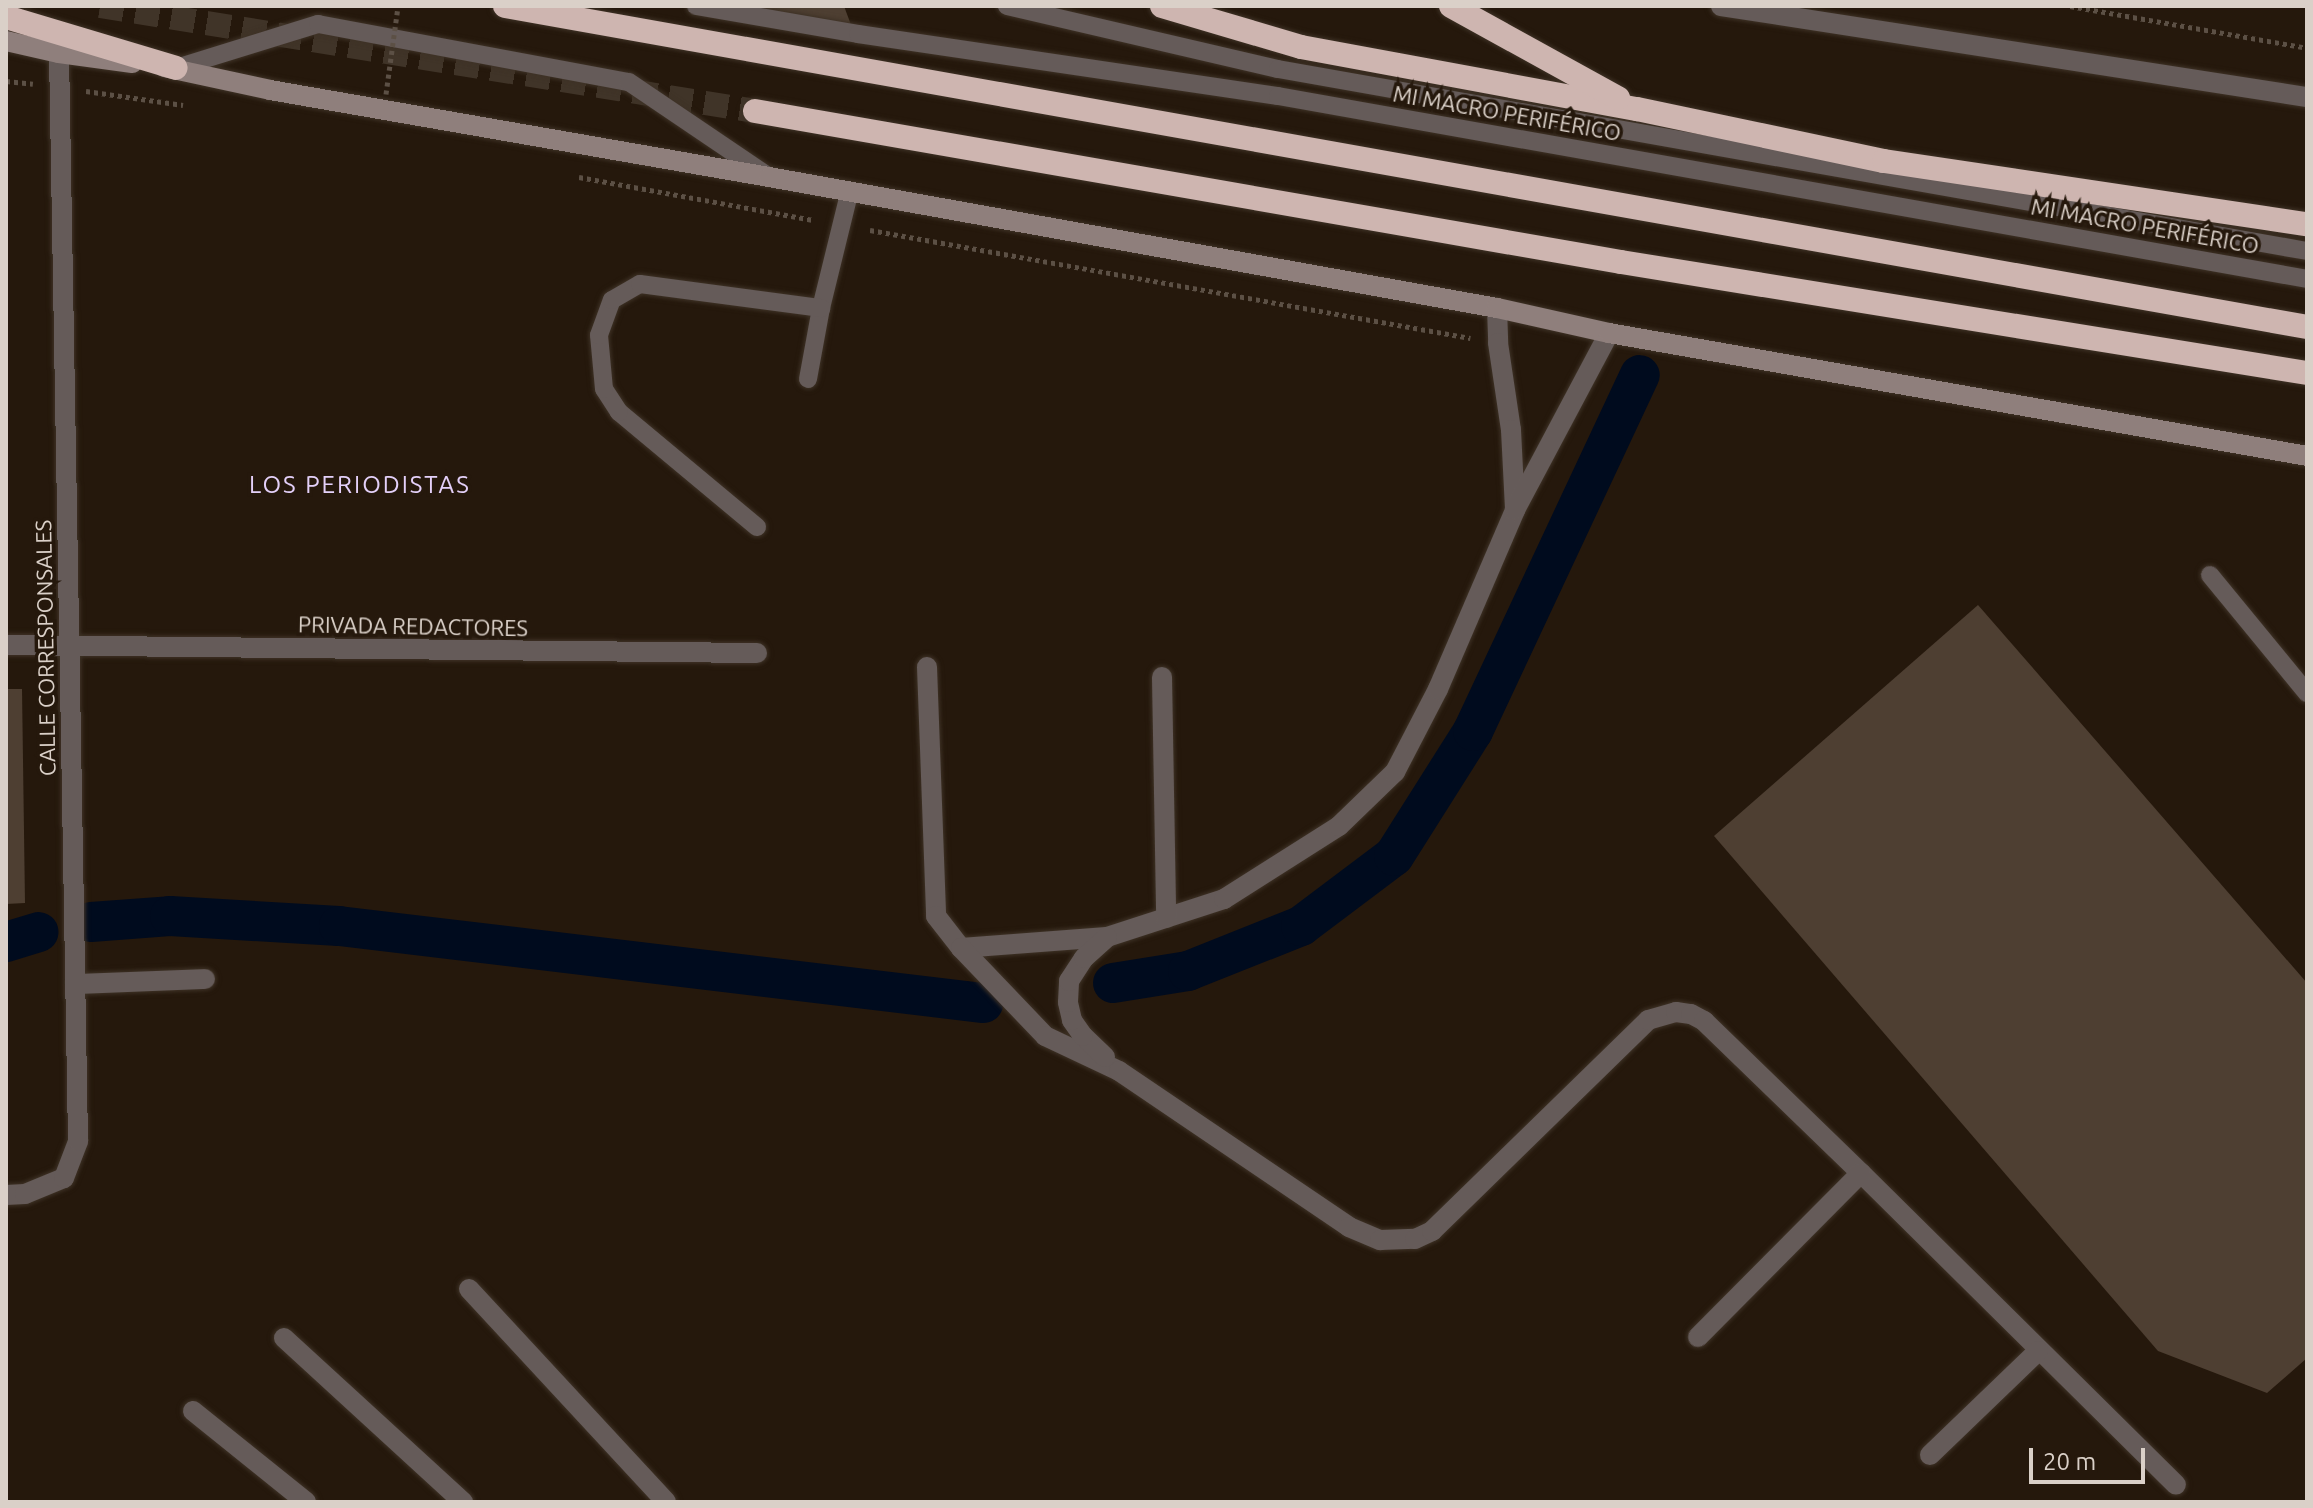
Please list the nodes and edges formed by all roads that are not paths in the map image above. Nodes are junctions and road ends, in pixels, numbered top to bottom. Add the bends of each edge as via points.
1 (505, 6) edge
2 (696, 6) edge
3 (1007, 6) edge
4 (1162, 6) edge
5 (1451, 6) edge
6 (1721, 6) edge
7 (6, 17) edge
8 (6, 41) edge
9 (59, 53) junction
10 (176, 68) junction
11 (2307, 97) edge
12 (1637, 109) junction
13 (755, 111) tunnel mouth
14 (769, 177) junction
15 (849, 194) junction
16 (2307, 224) edge
17 (2307, 251) edge
18 (2307, 279) edge
19 (821, 308) junction
20 (1497, 308) junction
21 (2307, 327) edge
22 (1609, 333) junction
23 (2307, 373) edge
24 (808, 379) dead end
25 (2307, 456) edge
26 (1515, 510) junction
27 (757, 527) dead end
28 (2210, 575) dead end
29 (6, 645) edge
30 (69, 646) junction
31 (757, 653) dead end
32 (927, 667) dead end
33 (1162, 677) dead end
34 (2307, 693) edge
35 (1166, 918) junction
36 (1107, 937) junction
37 (961, 948) junction
38 (205, 979) dead end
39 (75, 984) junction
40 (1119, 1071) junction
41 (1861, 1173) junction
42 (6, 1195) edge
43 (469, 1289) dead end
44 (1698, 1337) dead end
45 (284, 1338) dead end
46 (2038, 1351) junction
47 (193, 1411) dead end
48 (1930, 1455) dead end
49 (2176, 1485) dead end
50 (306, 1502) edge
51 (463, 1502) edge
52 (666, 1502) edge

1 - 21 highway
2 - 18 lane, MI MACRO PERIFÉRICO via 1278,96
3 - 17 lane, MI MACRO PERIFÉRICO via 1278,69
4 - 12 highway via 1301,47
5 - 12 highway
6 - 11 street
7 - 10 highway
8 - 9 street
9 - 10 street
9 - 30 street, CALLE CORRESPONSALES
10 - 14 street via 270,90
10 - 14 lane via 318,24 629,82
12 - 16 highway via 1884,161
13 - 23 highway via 1621,262
14 - 15 street
15 - 19 lane
15 - 20 street
19 - 24 lane
19 - 27 lane via 640,284 612,300 599,335 604,389 619,412
20 - 22 street
20 - 26 street
22 - 25 street
22 - 26 street
26 - 35 street via 1433,701 1395,772 1310,847 1224,899
28 - 34 lane
29 - 30 street, PRIVADA REDACTORES
30 - 31 street, PRIVADA REDACTORES
30 - 39 street, CALLE CORRESPONSALES
32 - 37 street via 936,916
33 - 35 street
35 - 36 street
36 - 37 street
36 - 40 street via 1069,981 1068,1002 1083,1036
37 - 40 street via 1045,1036
38 - 39 street
39 - 42 street, CALLE CORRESPONSALES via 78,1141 64,1178 25,1194
40 - 41 street via 1349,1227 1396,1242 1415,1239 1447,1219 1648,1020 1676,1012 1704,1021
41 - 44 street
41 - 46 street
43 - 52 street
45 - 51 street
46 - 48 street
46 - 49 street
47 - 50 street

